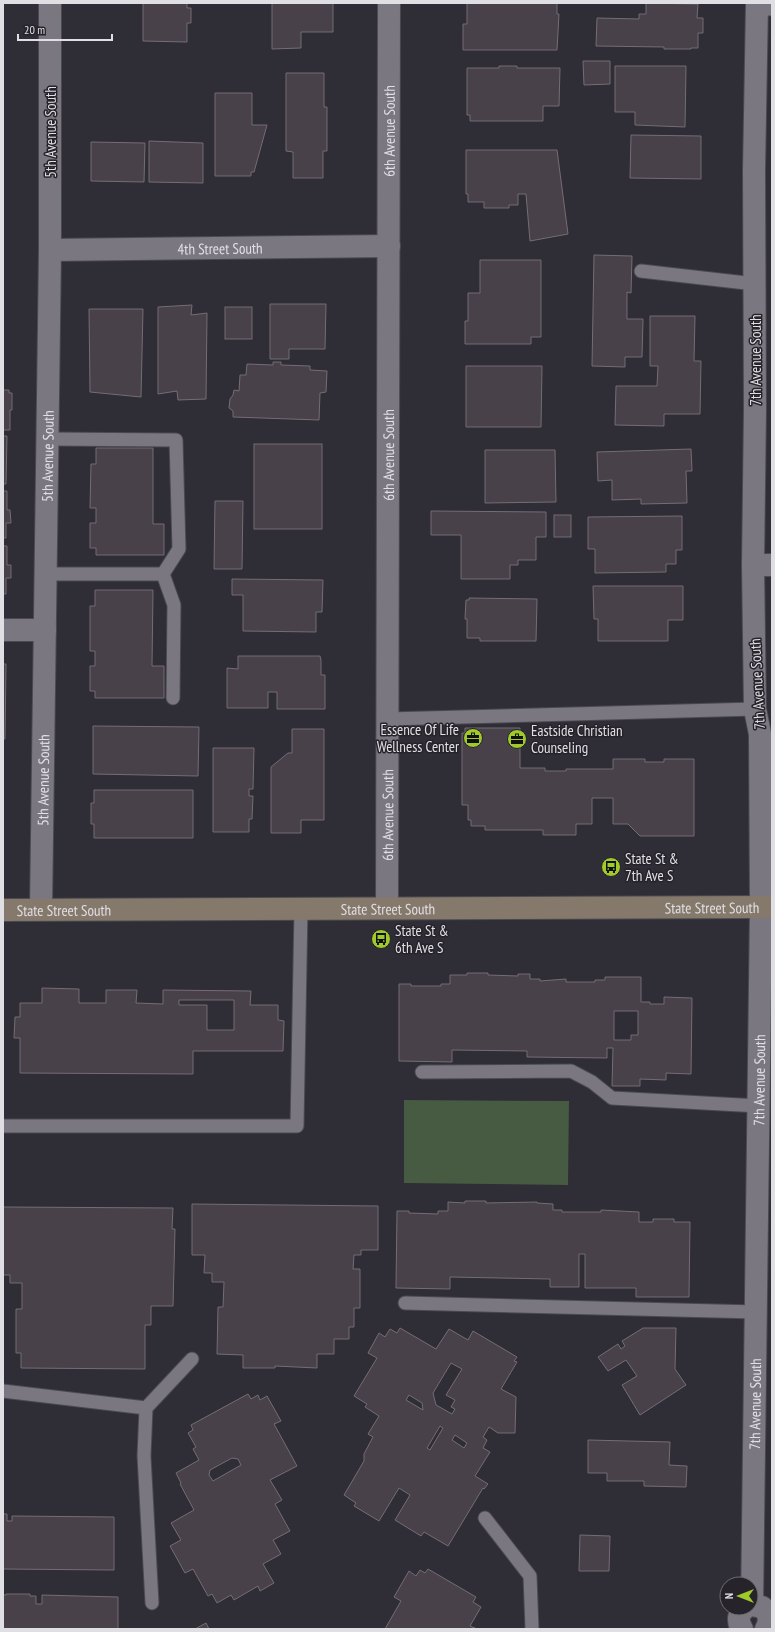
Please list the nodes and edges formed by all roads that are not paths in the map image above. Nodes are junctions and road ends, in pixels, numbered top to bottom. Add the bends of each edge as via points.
1 (50, 3) edge
2 (389, 3) edge
3 (762, 7) edge
4 (763, 171) edge
5 (389, 246) junction
6 (50, 250) junction
7 (641, 271) dead end
8 (755, 284) junction
9 (764, 409) edge
10 (48, 439) junction
11 (762, 565) edge
12 (46, 574) junction
13 (163, 574) junction
14 (3, 630) edge
15 (45, 630) junction
16 (173, 698) dead end
17 (755, 709) junction
18 (388, 719) junction
19 (767, 907) edge
20 (301, 908) junction
21 (388, 908) junction
22 (41, 909) junction
23 (3, 910) edge
24 (422, 1072) dead end
25 (759, 1106) junction
26 (3, 1126) edge
27 (764, 1267) edge
28 (405, 1303) dead end
29 (756, 1312) junction
30 (192, 1359) dead end
31 (3, 1391) edge
32 (146, 1408) junction
33 (485, 1518) dead end
34 (759, 1576) edge
35 (152, 1603) dead end
36 (739, 1616) edge
37 (532, 1629) edge
38 (742, 1629) edge

1 - 6 street, 5th Avenue South
2 - 5 street, 6th Avenue South
3 - 4 street, 7th Avenue South
4 - 8 street, 7th Avenue South
5 - 6 street, 4th Street South
5 - 18 street, 6th Avenue South
6 - 10 street, 5th Avenue South
7 - 8 lane
8 - 9 street, 7th Avenue South
9 - 11 street, 7th Avenue South
10 - 12 street, 5th Avenue South
10 - 13 lane via 176,440 179,549
11 - 17 street, 7th Avenue South
12 - 13 lane
12 - 15 street, 5th Avenue South
13 - 16 lane via 174,604
14 - 15 street
15 - 22 street, 5th Avenue South
17 - 18 lane
17 - 19 street, 7th Avenue South via 760,734
18 - 21 street, 6th Avenue South
19 - 21 street, State Street South
19 - 25 street, 7th Avenue South
20 - 21 street, State Street South
20 - 22 street, State Street South
20 - 26 lane via 297,1126
22 - 23 street, State Street South
24 - 25 lane via 571,1071 592,1082 612,1098
25 - 27 street, 7th Avenue South
27 - 29 street, 7th Avenue South
28 - 29 lane
29 - 34 street, 7th Avenue South
30 - 32 lane
31 - 32 lane
32 - 35 lane via 144,1456
33 - 37 lane via 530,1576
36 - 38 street, 7th Avenue South

